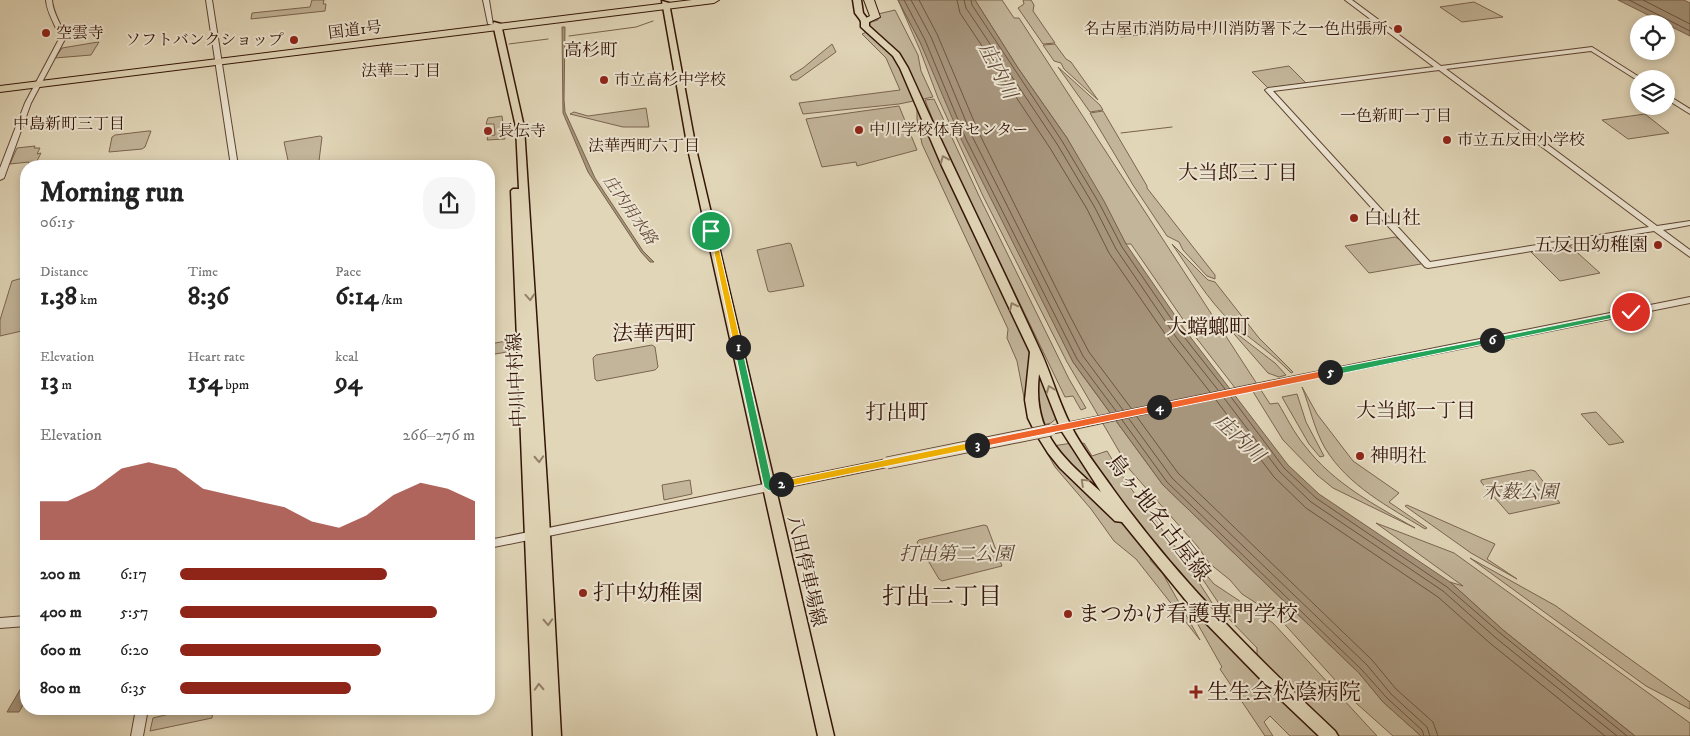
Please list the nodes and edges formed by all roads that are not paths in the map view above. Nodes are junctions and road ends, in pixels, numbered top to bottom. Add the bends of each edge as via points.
1 (49, 0) edge
2 (209, 0) edge
3 (486, 0) edge
4 (492, 0) edge
5 (686, 0) edge
6 (714, 0) edge
7 (857, 0) edge
8 (869, 0) edge
9 (1348, 0) edge
10 (665, 3) edge
11 (865, 21) junction
12 (494, 26) junction
13 (218, 59) junction
14 (1440, 68) junction
15 (1630, 73) edge
16 (39, 82) junction
17 (0, 84) edge
18 (0, 89) edge
19 (1675, 102) edge
20 (1690, 112) edge
21 (234, 160) edge
22 (0, 178) edge
23 (1690, 223) edge
24 (1655, 229) junction
25 (1690, 254) edge
26 (1690, 300) edge
27 (1035, 350) junction
28 (1069, 427) junction
29 (769, 487) junction
30 (1133, 527) junction
31 (544, 533) junction
32 (532, 535) junction
33 (495, 543) edge
34 (20, 622) edge
35 (0, 623) edge
36 (141, 715) edge
37 (137, 736) edge
38 (541, 736) edge
39 (553, 736) edge
40 (826, 736) edge
41 (1330, 736) edge

1 - 16 street via 50,13 61,30 62,39
2 - 13 street
3 - 12 street
4 - 12 street
5 - 10 highway, 国道1号
6 - 10 highway, 国道1号
7 - 11 main road via 858,13
8 - 11 highway via 876,17
9 - 14 street
10 - 12 highway, 国道1号
10 - 29 main road, 八田停車場線 via 691,142
27 -> 11 main road via 904,68 896,55 865,27
12 - 13 highway, 国道1号
12 -> 31 main road, 中川中村線 via 520,127
12 - 32 main road, 中川中村線 via 513,129
13 - 16 highway, 国道1号
13 - 21 street
14 - 15 street via 1592,49
14 - 24 street
14 - 24 street via 1268,90 1428,265
16 - 17 highway, 国道1号
16 - 18 highway, 国道1号
16 - 22 street
19 - 20 street
23 - 24 street
24 - 25 street
26 - 28 street
28 -> 27 main road, 鳥ヶ地名古屋線
30 -> 27 main road via 1049,447 1038,426 1031,400
28 - 29 street, bridge
28 - 30 main road, 鳥ヶ地名古屋線 via 1085,459
29 - 31 street
29 - 40 main road, 八田停車場線
30 - 41 main road, 鳥ヶ地名古屋線 via 1202,609
31 - 32 street
31 -> 39 main road, 中川中村線
32 - 33 street
38 -> 32 main road, 中川中村線
34 - 35 street
36 - 37 street

